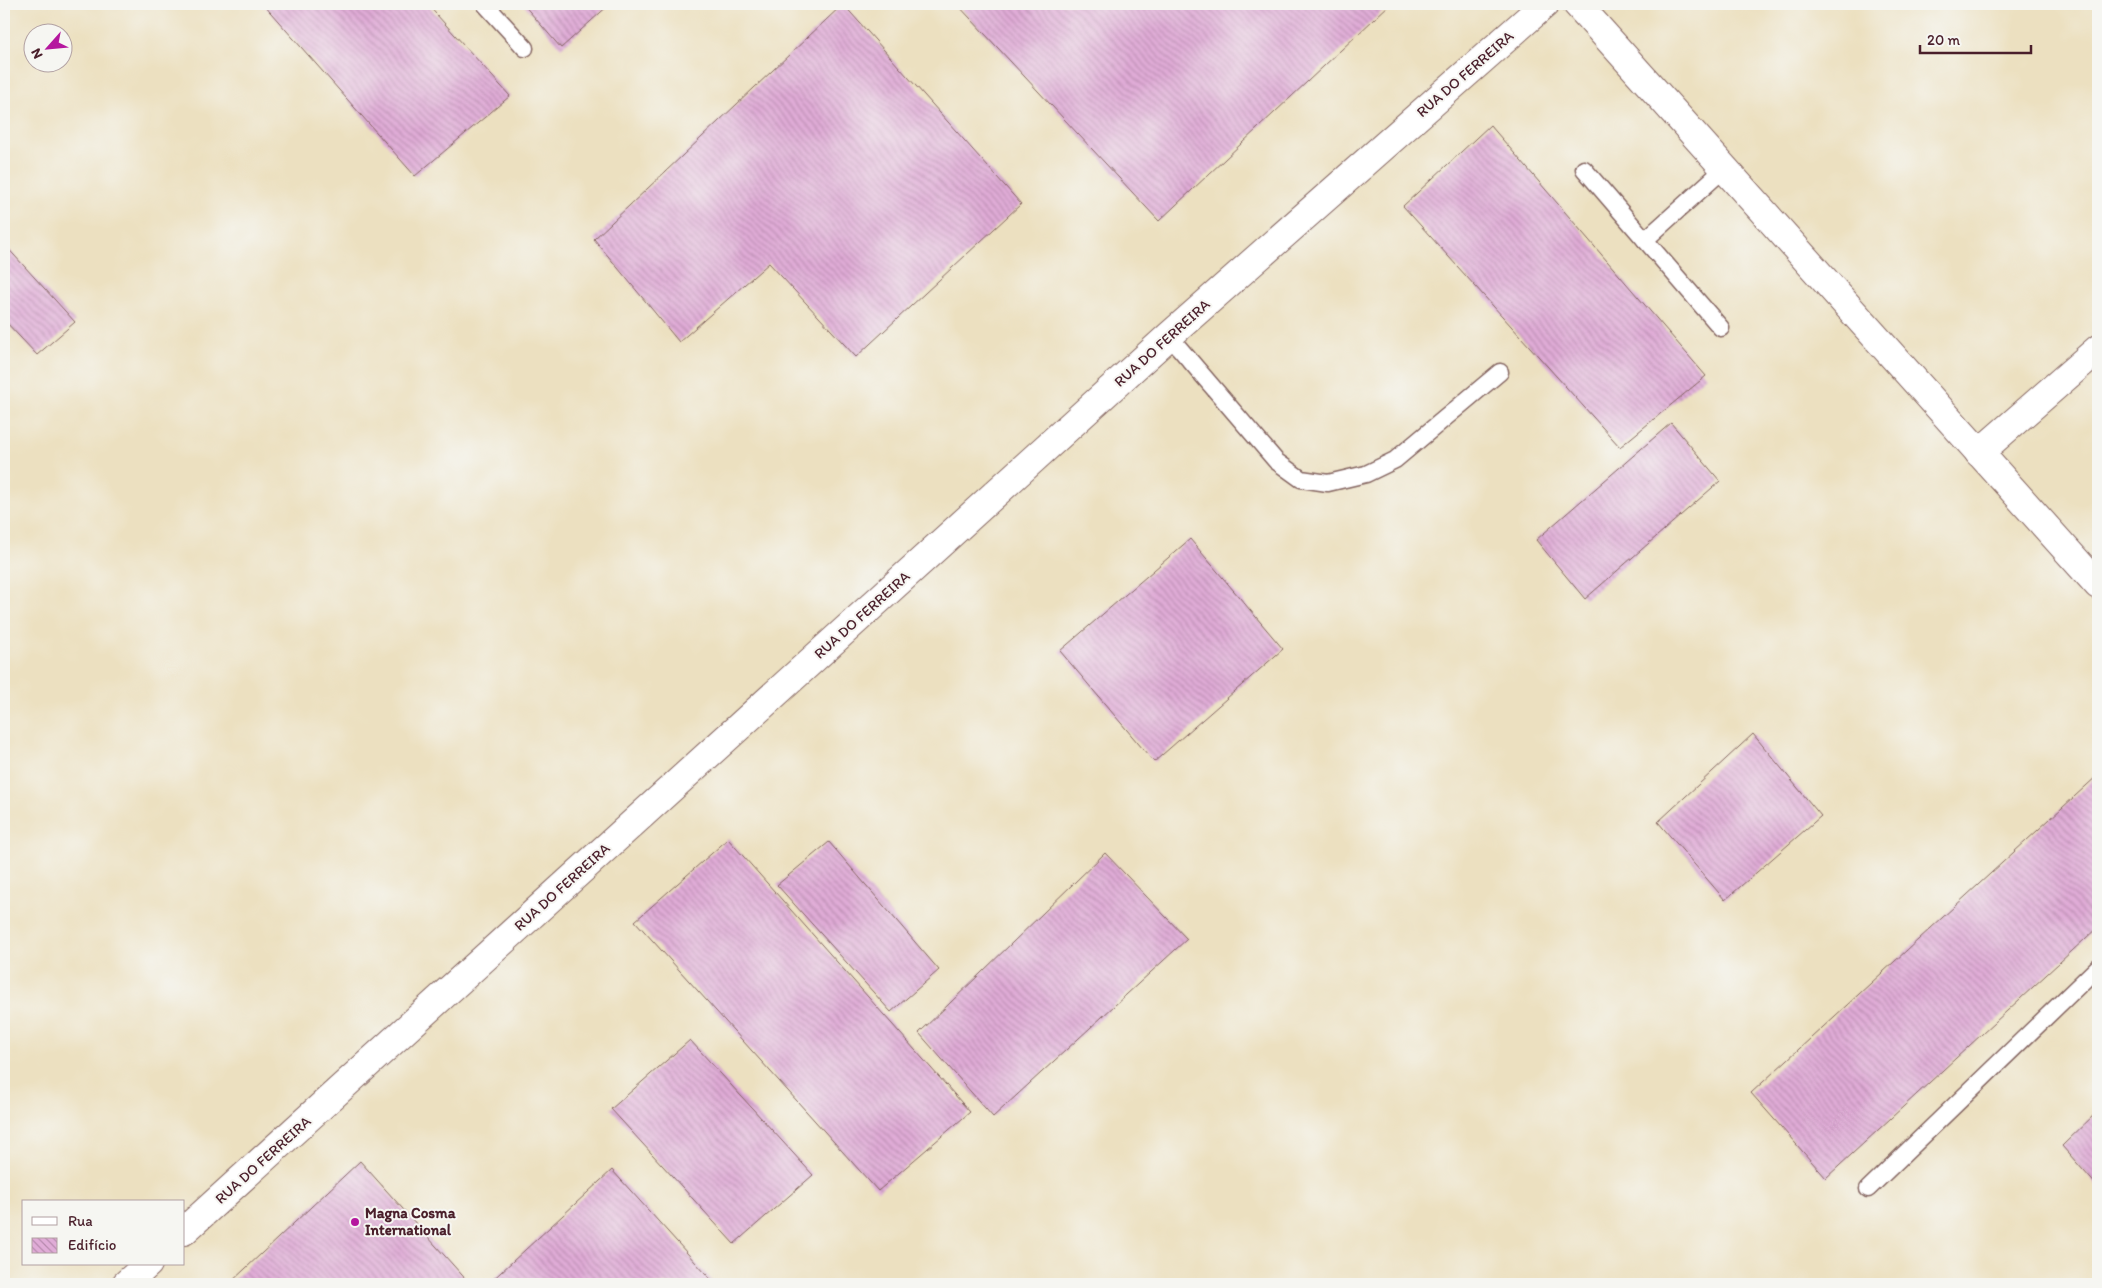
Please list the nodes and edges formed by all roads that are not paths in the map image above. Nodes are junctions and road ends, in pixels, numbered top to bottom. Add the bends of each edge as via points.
1 (485, 4) edge
2 (1545, 4) edge
3 (1578, 4) edge
4 (525, 48) dead end
5 (1725, 168) junction
6 (1584, 169) dead end
7 (1646, 240) junction
8 (1721, 328) dead end
9 (1170, 336) junction
10 (2098, 349) edge
11 (1500, 372) dead end
12 (1979, 453) junction
13 (2098, 585) edge
14 (2098, 967) edge
15 (1868, 1190) dead end
16 (185, 1231) edge
17 (146, 1266) edge
18 (126, 1284) edge

1 - 4 lane
2 - 9 street, RUA DO FERREIRA
3 - 5 street
5 - 7 lane
5 - 12 street
6 - 7 lane
7 - 8 lane
9 - 11 lane via 1276,461 1301,479 1328,483 1366,474 1395,460
9 - 16 street, RUA DO FERREIRA
10 - 12 street
12 - 13 street
14 - 15 lane
17 - 18 street

